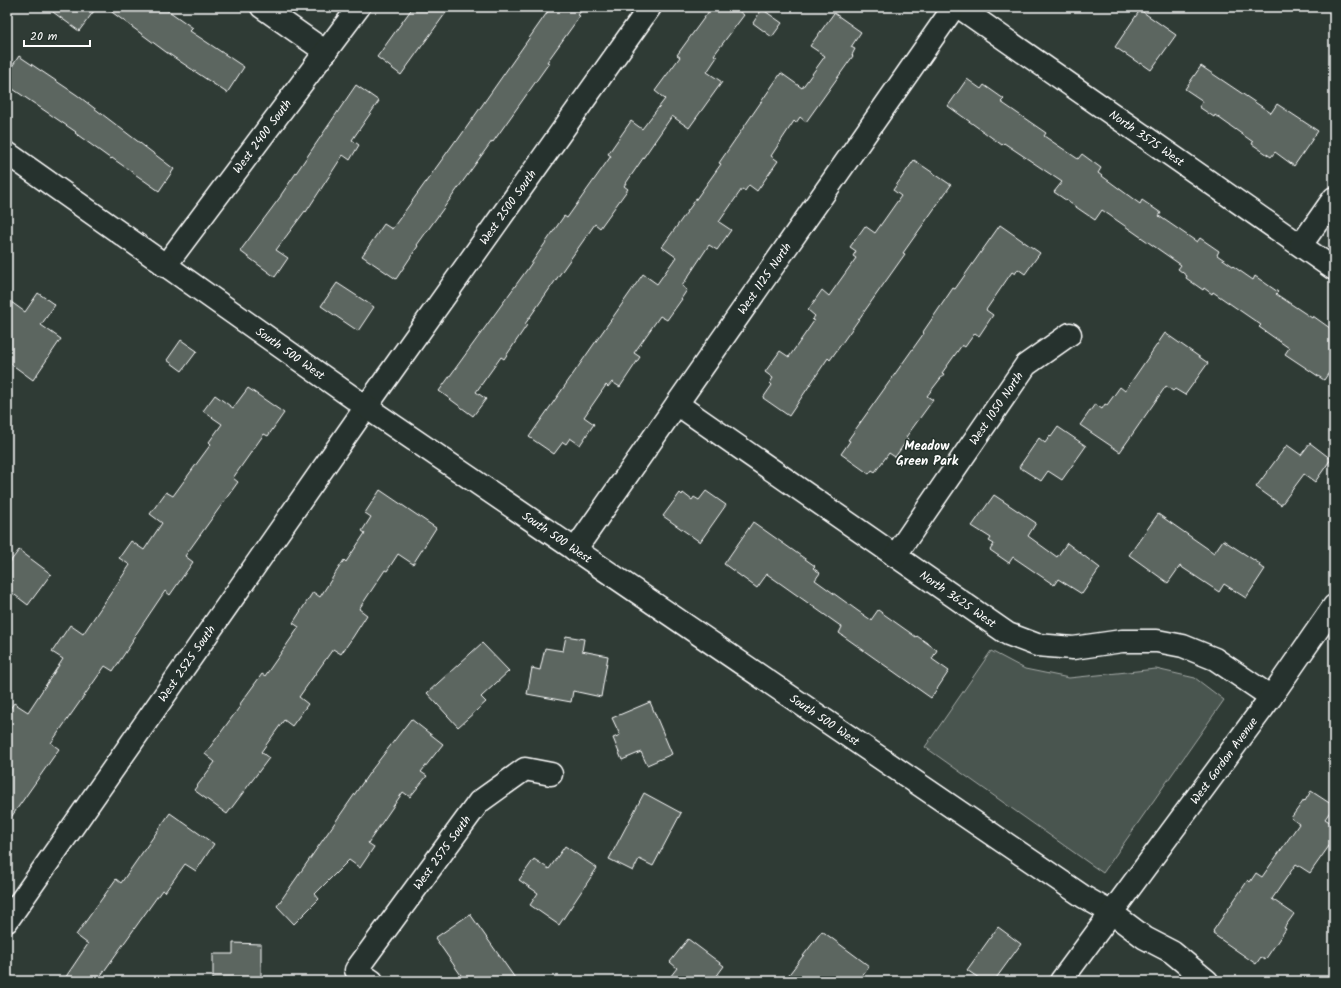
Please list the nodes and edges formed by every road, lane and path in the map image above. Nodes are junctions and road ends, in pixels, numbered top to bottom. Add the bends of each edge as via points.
1 (262, 7) edge
2 (359, 7) edge
3 (650, 7) edge
4 (954, 7) edge
5 (959, 7) edge
6 (326, 52) junction
7 (7, 153) edge
8 (1334, 198) edge
9 (1301, 245) junction
10 (166, 266) junction
11 (1334, 269) edge
12 (1070, 334) dead end
13 (677, 404) junction
14 (366, 407) junction
15 (575, 550) junction
16 (895, 556) junction
17 (1334, 606) edge
18 (1271, 696) junction
19 (551, 774) dead end
20 (1112, 913) junction
21 (7, 921) edge
22 (364, 975) edge
23 (1061, 981) edge
24 (1207, 981) edge

1 - 6 street
2 - 6 street, West 2400 South
3 - 14 street, West 2500 South
4 - 13 street, West 1125 North
5 - 9 street, North 3575 West
6 - 10 street, West 2400 South
7 - 10 street, South 500 West
8 - 9 street
9 - 11 street, North 3575 West
10 - 14 street, South 500 West
12 - 16 street, West 1050 North via 1026,365
13 - 15 street, West 1125 North
13 - 16 street, North 3625 West
14 - 15 street, South 500 West
14 - 21 street, West 2525 South
15 - 20 street, South 500 West via 1084,897
16 - 18 street, North 3625 West via 1008,634 1037,644 1073,648 1122,641 1158,640 1183,646 1215,659
17 - 18 street, West Gordon Avenue
18 - 20 street, West Gordon Avenue
19 - 22 street, West 2575 South via 525,769 479,802
20 - 23 street, West Gordon Avenue
20 - 24 street, South 500 West via 1145,938 1172,952

